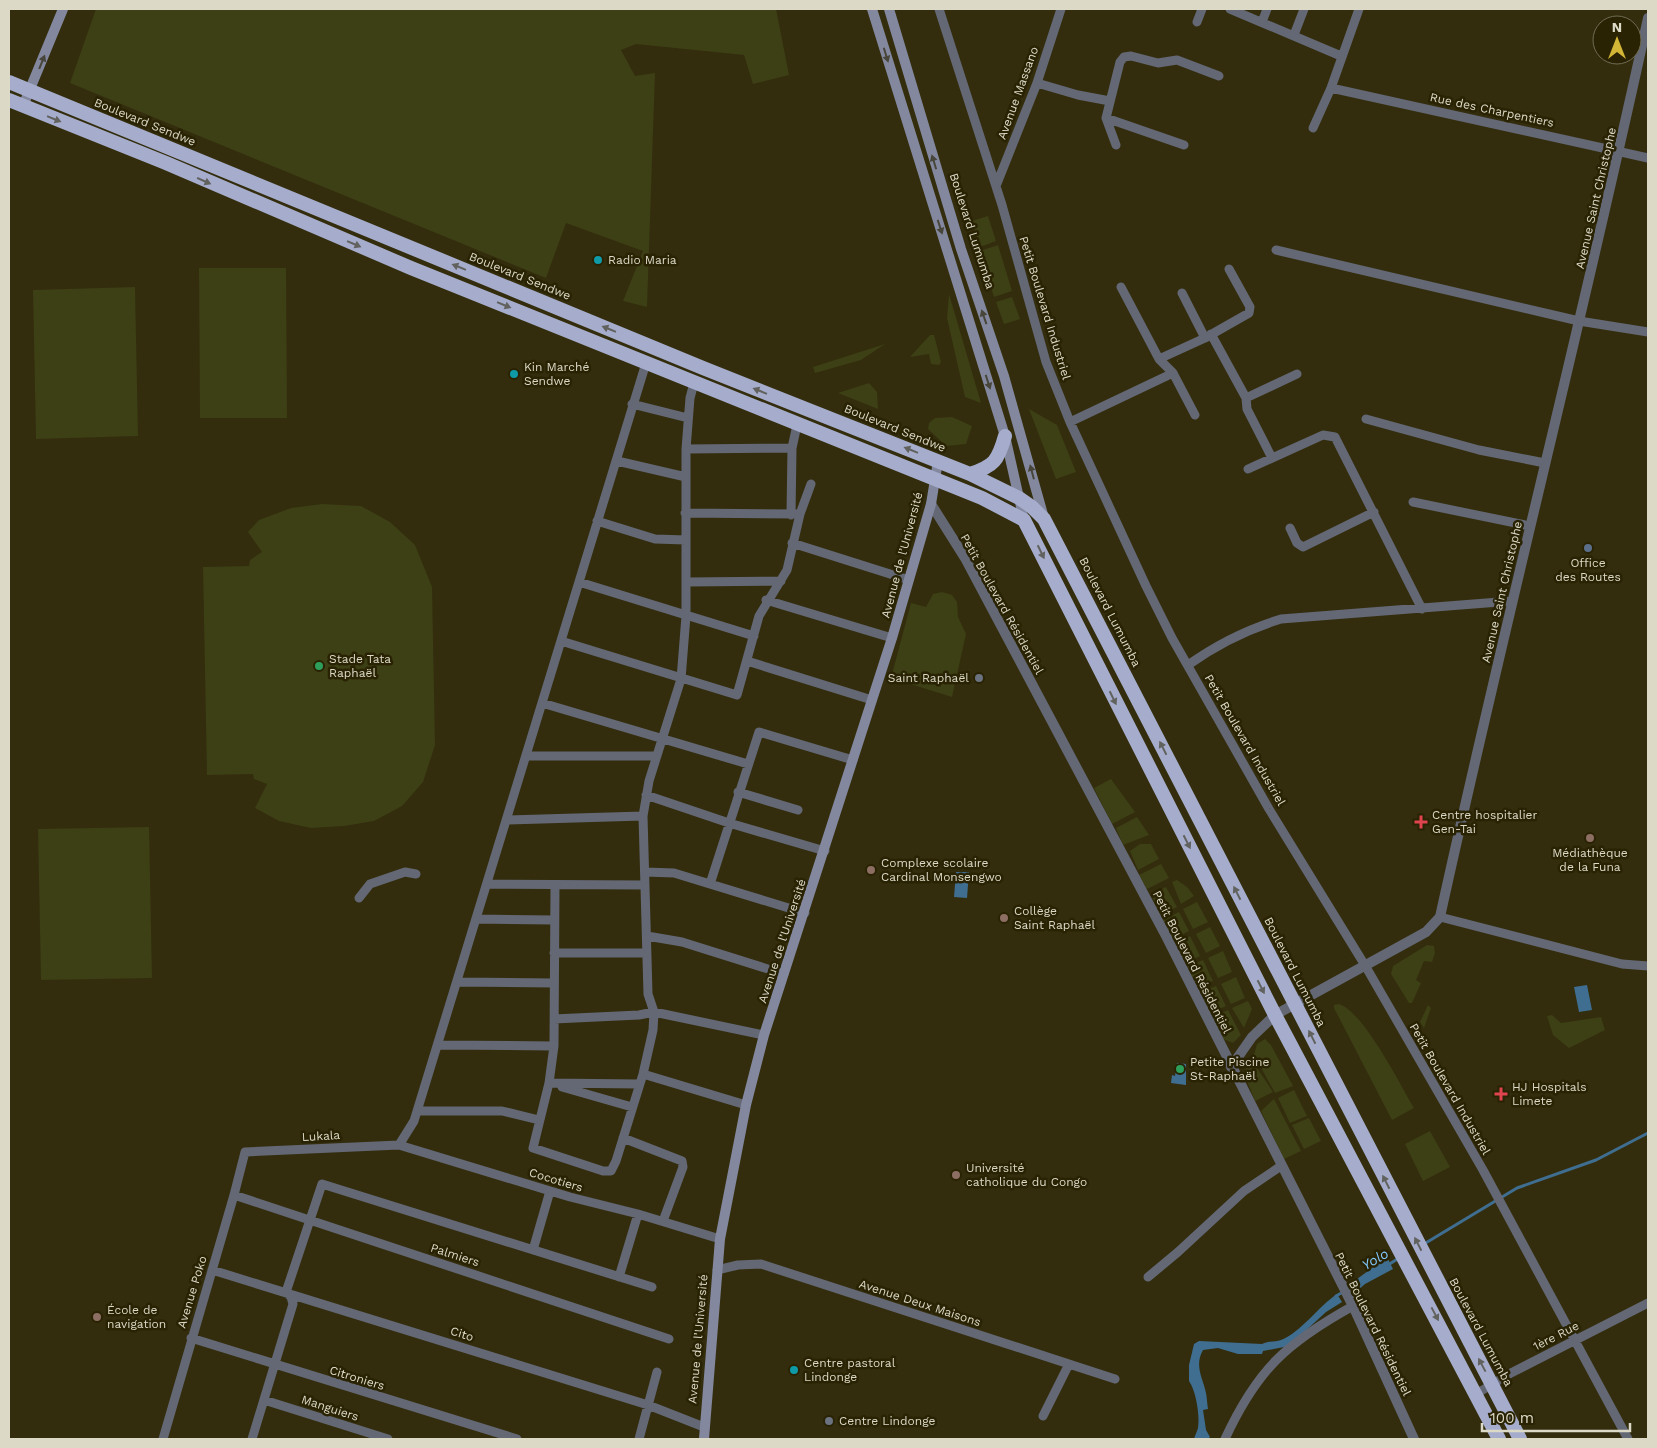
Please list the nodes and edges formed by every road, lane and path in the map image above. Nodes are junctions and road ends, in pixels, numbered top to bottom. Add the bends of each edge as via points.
1 (63, 9) edge
2 (872, 9) edge
3 (889, 9) edge
4 (939, 9) edge
5 (1061, 9) edge
6 (1202, 9) edge
7 (1230, 9) edge
8 (1267, 9) edge
9 (1304, 9) edge
10 (1359, 9) edge
11 (1648, 18) edge
12 (1197, 22) dead end
13 (1262, 22) junction
14 (1294, 35) junction
15 (1341, 56) junction
16 (1219, 76) dead end
17 (9, 82) edge
18 (1036, 83) junction
19 (1331, 88) junction
20 (30, 91) junction
21 (9, 100) edge
22 (1110, 101) junction
23 (23, 106) junction
24 (1106, 118) junction
25 (1313, 128) dead end
26 (1116, 145) dead end
27 (1184, 145) dead end
28 (1620, 151) junction
29 (1648, 158) edge
30 (996, 186) junction
31 (1276, 250) dead end
32 (1229, 269) dead end
33 (1121, 287) dead end
34 (1182, 293) dead end
35 (1579, 321) junction
36 (1648, 332) edge
37 (1208, 336) junction
38 (1159, 359) junction
39 (646, 362) junction
40 (1173, 373) junction
41 (1297, 374) dead end
42 (694, 383) junction
43 (1246, 398) junction
44 (632, 404) junction
45 (1195, 415) dead end
46 (688, 418) junction
47 (1366, 419) dead end
48 (1070, 422) junction
49 (797, 424) junction
50 (1005, 436) junction
51 (792, 448) junction
52 (686, 450) junction
53 (1272, 458) junction
54 (617, 461) junction
55 (938, 461) junction
56 (1545, 463) junction
57 (1248, 469) dead end
58 (970, 474) junction
59 (686, 476) junction
60 (935, 481) junction
61 (811, 484) dead end
62 (1019, 498) junction
63 (1413, 502) dead end
64 (931, 504) junction
65 (685, 512) junction
66 (1374, 512) junction
67 (796, 514) junction
68 (1044, 519) junction
69 (1024, 520) junction
70 (597, 521) junction
71 (1530, 526) junction
72 (1290, 528) dead end
73 (686, 540) junction
74 (792, 543) junction
75 (909, 580) junction
76 (781, 581) junction
77 (579, 582) junction
78 (687, 582) junction
79 (766, 600) junction
80 (1512, 601) junction
81 (1422, 609) junction
82 (686, 616) junction
83 (754, 636) junction
84 (892, 638) junction
85 (561, 641) junction
86 (747, 661) junction
87 (1188, 665) junction
88 (681, 679) junction
89 (872, 700) junction
90 (542, 703) junction
91 (663, 739) junction
92 (526, 756) junction
93 (657, 756) junction
94 (853, 760) junction
95 (748, 764) junction
96 (738, 792) junction
97 (646, 795) junction
98 (798, 810) dead end
99 (643, 816) junction
100 (506, 820) junction
101 (729, 823) junction
102 (825, 851) junction
103 (645, 872) junction
104 (416, 874) dead end
105 (488, 884) junction
106 (710, 884) junction
107 (645, 885) junction
108 (555, 886) junction
109 (359, 898) dead end
110 (805, 913) junction
111 (1440, 916) junction
112 (478, 919) junction
113 (554, 920) junction
114 (647, 936) junction
115 (554, 953) junction
116 (647, 953) junction
117 (1648, 966) edge
118 (1366, 967) junction
119 (784, 974) junction
120 (458, 982) junction
121 (553, 983) junction
122 (1295, 1004) junction
123 (654, 1012) junction
124 (1275, 1015) junction
125 (554, 1019) junction
126 (764, 1035) junction
127 (438, 1045) junction
128 (554, 1046) junction
129 (1231, 1067) junction
130 (643, 1074) junction
131 (549, 1083) junction
132 (639, 1084) junction
133 (746, 1106) junction
134 (632, 1107) junction
135 (417, 1111) junction
136 (539, 1120) junction
137 (623, 1138) junction
138 (399, 1145) junction
139 (245, 1152) joint
140 (1281, 1166) junction
141 (550, 1191) junction
142 (234, 1196) junction
143 (638, 1214) junction
144 (310, 1221) junction
145 (663, 1221) junction
146 (720, 1239) junction
147 (533, 1250) junction
148 (212, 1270) junction
149 (717, 1270) junction
150 (619, 1277) junction
151 (1148, 1277) dead end
152 (652, 1287) dead end
153 (286, 1292) junction
154 (1352, 1303) junction
155 (1648, 1303) edge
156 (191, 1338) junction
157 (669, 1339) dead end
158 (1574, 1341) junction
159 (1069, 1364) junction
160 (274, 1366) junction
161 (657, 1372) dead end
162 (1115, 1379) dead end
163 (1492, 1384) junction
164 (1476, 1394) junction
165 (264, 1400) junction
166 (648, 1405) junction
167 (1043, 1416) dead end
168 (704, 1426) junction
169 (163, 1439) edge
170 (252, 1439) edge
171 (388, 1439) edge
172 (517, 1439) edge
173 (639, 1439) edge
174 (704, 1439) edge
175 (1225, 1439) edge
176 (1414, 1439) edge
177 (1499, 1439) edge
178 (1520, 1439) edge
179 (1628, 1439) edge

20 -> 1 main road
2 -> 50 main road
68 -> 3 main road, Boulevard Lumumba via 1004,376 961,249
4 - 30 street, Petit Boulevard Industriel
5 - 18 street, Avenue Massano
6 - 12 street
7 - 13 street
8 - 13 street
9 - 14 street
10 - 15 street
11 - 28 street, Avenue Saint Christophe
13 - 14 street
14 - 15 street
15 - 19 street
16 - 22 street via 1177,60 1158,63 1124,57
17 - 20 highway, Boulevard Sendwe
18 - 22 street
18 - 30 street, Avenue Massano
19 - 25 street
19 - 28 street, Rue des Charpentiers
20 - 23 main road
55 -> 20 highway, Boulevard Sendwe via 703,368
21 - 23 highway
22 - 24 street
23 -> 39 highway
24 - 26 street
24 - 27 street
28 - 29 street, Rue des Charpentiers
28 - 35 street, Avenue Saint Christophe
30 - 48 street, Petit Boulevard Industriel via 1046,362
31 - 35 street
32 - 37 street via 1250,310
33 - 38 street
34 - 37 street
35 - 36 street
35 - 56 street, Avenue Saint Christophe
37 - 38 street
37 - 43 street
38 - 40 street
39 - 42 highway
39 - 44 street
40 - 45 street
40 - 48 street
41 - 43 street
42 - 46 street
42 - 49 highway
43 - 53 street via 1247,408
44 - 46 street
44 - 54 street
46 - 52 street
47 - 56 street via 1479,450
48 - 87 street, Petit Boulevard Industriel via 1146,586
49 - 51 street
49 - 60 highway
50 - 58 highway via 995,463
50 - 62 main road
51 - 52 street
51 - 67 street
52 - 59 street
53 - 57 street
53 - 66 street via 1323,435 1336,437
54 - 59 street
54 - 70 street
55 - 58 highway, Boulevard Sendwe
55 - 60 main road, Avenue de l’Université
56 - 71 street, Avenue Saint Christophe
58 - 62 highway, Boulevard Sendwe
59 - 65 street
60 - 64 main road, Avenue de l’Université
60 - 69 highway via 982,498
61 - 67 street
62 - 68 highway, Boulevard Lumumba
62 - 69 main road
63 - 71 street
64 - 75 main road, Avenue de l’Université
64 - 129 street, Petit Boulevard Résidentiel via 965,558 1166,936
65 - 67 street
65 - 73 street
66 - 72 street via 1303,547 1297,543
66 - 81 street
67 - 74 street
122 -> 68 highway, Boulevard Lumumba
69 -> 124 highway
70 - 73 street via 655,540
70 - 77 street
71 - 80 street, Avenue Saint Christophe
73 - 78 street
74 - 75 street
74 - 76 street via 787,570
75 - 84 main road, Avenue de l’Université
76 - 78 street
76 - 79 street
77 - 82 street
77 - 85 street
78 - 82 street
79 - 83 street
79 - 84 street
80 - 81 street
80 - 111 street, Avenue Saint Christophe
81 - 87 street via 1282,619 1231,639
82 - 83 street
82 - 88 street
83 - 86 street
84 - 89 main road, Avenue de l’Université
85 - 88 street
85 - 90 street
86 - 88 street via 737,695
86 - 89 street
87 - 118 street, Petit Boulevard Industriel via 1269,809
88 - 91 street
89 - 94 main road, Avenue de l’Université
90 - 91 street
90 - 92 street
91 - 93 street
91 - 95 street
92 - 93 street
92 - 100 street
93 - 97 street
94 - 95 street via 759,732
94 - 102 main road, Avenue de l’Université
95 - 96 street
96 - 98 street
96 - 101 street
97 - 99 street
97 - 101 street
99 - 100 street
99 - 103 street
100 - 105 street
101 - 102 street
101 - 106 street
102 - 110 main road, Avenue de l’Université
103 - 106 street via 674,873
103 - 107 street
104 - 109 street via 405,872 370,884
105 - 108 street
105 - 112 street
106 - 110 street
107 - 108 street
107 - 114 street
108 - 113 street
110 - 119 main road, Avenue de l’Université
111 - 117 street via 1622,964
111 - 118 street via 1426,932
112 - 113 street
112 - 120 street
113 - 115 street
114 - 116 street
114 - 119 street via 682,942
115 - 116 street
115 - 121 street
116 - 123 street via 648,994
118 - 122 street
118 - 158 street, Petit Boulevard Industriel via 1483,1170
119 - 126 main road, Avenue de l’Université
120 - 121 street
120 - 127 street
121 - 125 street
122 - 124 street
163 -> 122 highway, Boulevard Lumumba
123 - 125 street
123 - 126 street
123 - 130 street
124 - 129 street via 1256,1032
124 -> 164 highway
125 - 128 street
126 - 133 main road, Avenue de l’Université
127 - 128 street
127 - 135 street
128 - 131 street
129 - 140 street, Petit Boulevard Résidentiel
130 - 132 street
130 - 133 street
131 - 132 street
131 - 134 street
131 - 136 street
132 - 134 street
133 - 146 main road, Avenue de l’Université
134 - 137 street
135 - 136 street via 502,1111
135 - 138 street
136 - 137 street via 532,1144 535,1150 603,1171 613,1170
137 - 145 street via 682,1161 683,1167
138 - 139 street, Lukala
138 - 141 street, Cocotiers
139 - 142 street, Avenue Poko
140 - 151 street via 1244,1191
140 - 154 street, Petit Boulevard Résidentiel
141 - 143 street, Cocotiers
141 - 147 street
142 - 144 street, Palmiers
142 - 148 street, Avenue Poko
143 - 145 street, Cocotiers
143 - 150 street
144 - 147 street via 321,1185 325,1184
144 - 153 street
144 - 157 street, Palmiers
145 - 146 street, Cocotiers
146 - 149 main road, Avenue de l’Université
147 - 150 street
148 - 153 street, Cito
148 - 156 street, Avenue Poko
149 - 159 street, Avenue Deux Maisons via 761,1264
149 - 168 main road, Avenue de l’Université
150 - 152 street
153 - 160 street via 293,1304
153 - 166 street, Cito
154 - 175 street via 1294,1344 1267,1368 1243,1402
154 - 176 street, Petit Boulevard Résidentiel
155 - 158 street, 1ère Rue
156 - 160 street, Citroniers
156 - 169 street, Avenue Poko
158 - 163 street, 1ère Rue
158 - 179 street, Petit Boulevard Industriel
159 - 162 street, Avenue Deux Maisons
159 - 167 street
160 - 165 street
160 - 172 street, Citroniers
161 - 166 street
163 - 164 street, 1ère Rue
163 - 178 highway, Boulevard Lumumba
164 - 177 highway
165 - 170 street
165 - 171 street, Manguiers
166 - 168 street, Cito
166 - 173 street
168 - 174 main road, Avenue de l’Université

